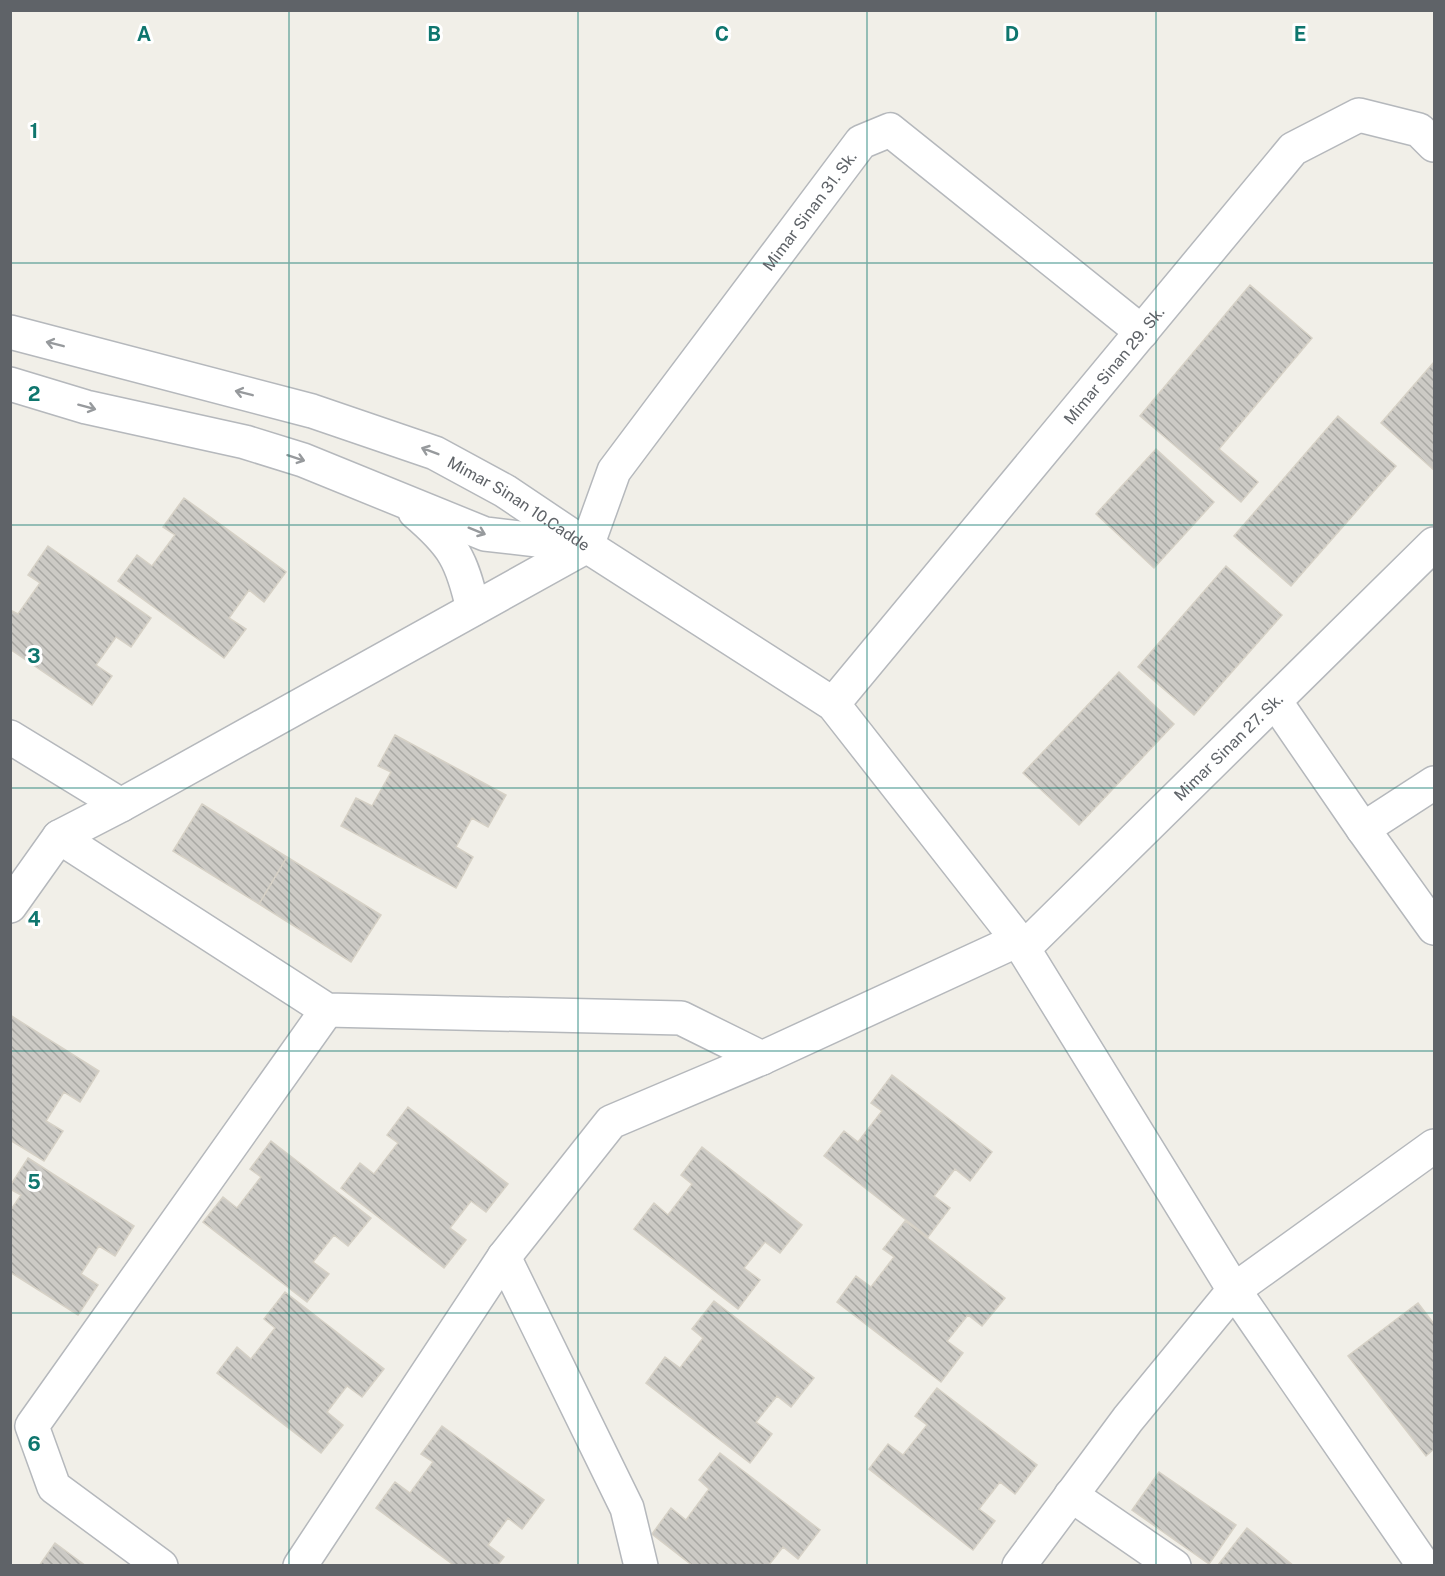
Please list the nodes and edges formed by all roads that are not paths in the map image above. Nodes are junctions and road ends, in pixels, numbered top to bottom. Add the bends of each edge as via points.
1 (1434, 145) edge
2 (10, 332) edge
3 (1142, 332) junction
4 (10, 384) edge
5 (398, 497) junction
6 (1434, 544) edge
7 (587, 546) junction
8 (473, 609) junction
9 (1275, 700) junction
10 (833, 704) junction
11 (10, 737) edge
12 (1434, 783) edge
13 (121, 806) junction
14 (1363, 829) junction
15 (59, 837) junction
16 (10, 906) edge
17 (1434, 928) edge
18 (1020, 944) junction
19 (327, 1011) junction
20 (762, 1058) junction
21 (1434, 1146) edge
22 (504, 1257) junction
23 (1234, 1290) junction
24 (1071, 1495) junction
25 (161, 1566) edge
26 (300, 1566) edge
27 (640, 1566) edge
28 (1019, 1566) edge
29 (1174, 1566) edge
30 (1424, 1566) edge

1 - 3 street, Mimar Sinan 29. Sk. via 1419,130 1359,115 1293,149
7 -> 2 street, Mimar Sinan 10.Cadde via 505,491 435,453 312,411
3 - 7 street, Mimar Sinan 31. Sk. via 890,130 861,142 614,471
3 - 10 street, Mimar Sinan 29. Sk.
4 -> 5 street, Mimar Sinan 10.Cadde via 86,407 244,442
5 -> 7 street, Mimar Sinan 10.Cadde via 485,534
5 - 8 street via 440,533 459,559
6 - 9 street, Mimar Sinan 27. Sk.
7 - 8 street
7 - 10 street
8 - 13 street
9 - 14 street
9 - 18 street, Mimar Sinan 27. Sk.
10 - 18 street
11 - 13 street
12 - 14 street
13 - 15 street
14 - 17 street
15 - 16 street
15 - 19 street
18 - 20 street, Mimar Sinan 27. Sk.
18 - 23 street
19 - 20 street via 681,1018
19 - 25 street via 32,1426 54,1488
20 - 22 street, Mimar Sinan 27. Sk. via 611,1122
21 - 23 street
22 - 26 street, Mimar Sinan 27. Sk.
22 - 27 street via 627,1508
23 - 24 street
23 - 30 street
24 - 28 street
24 - 29 street

